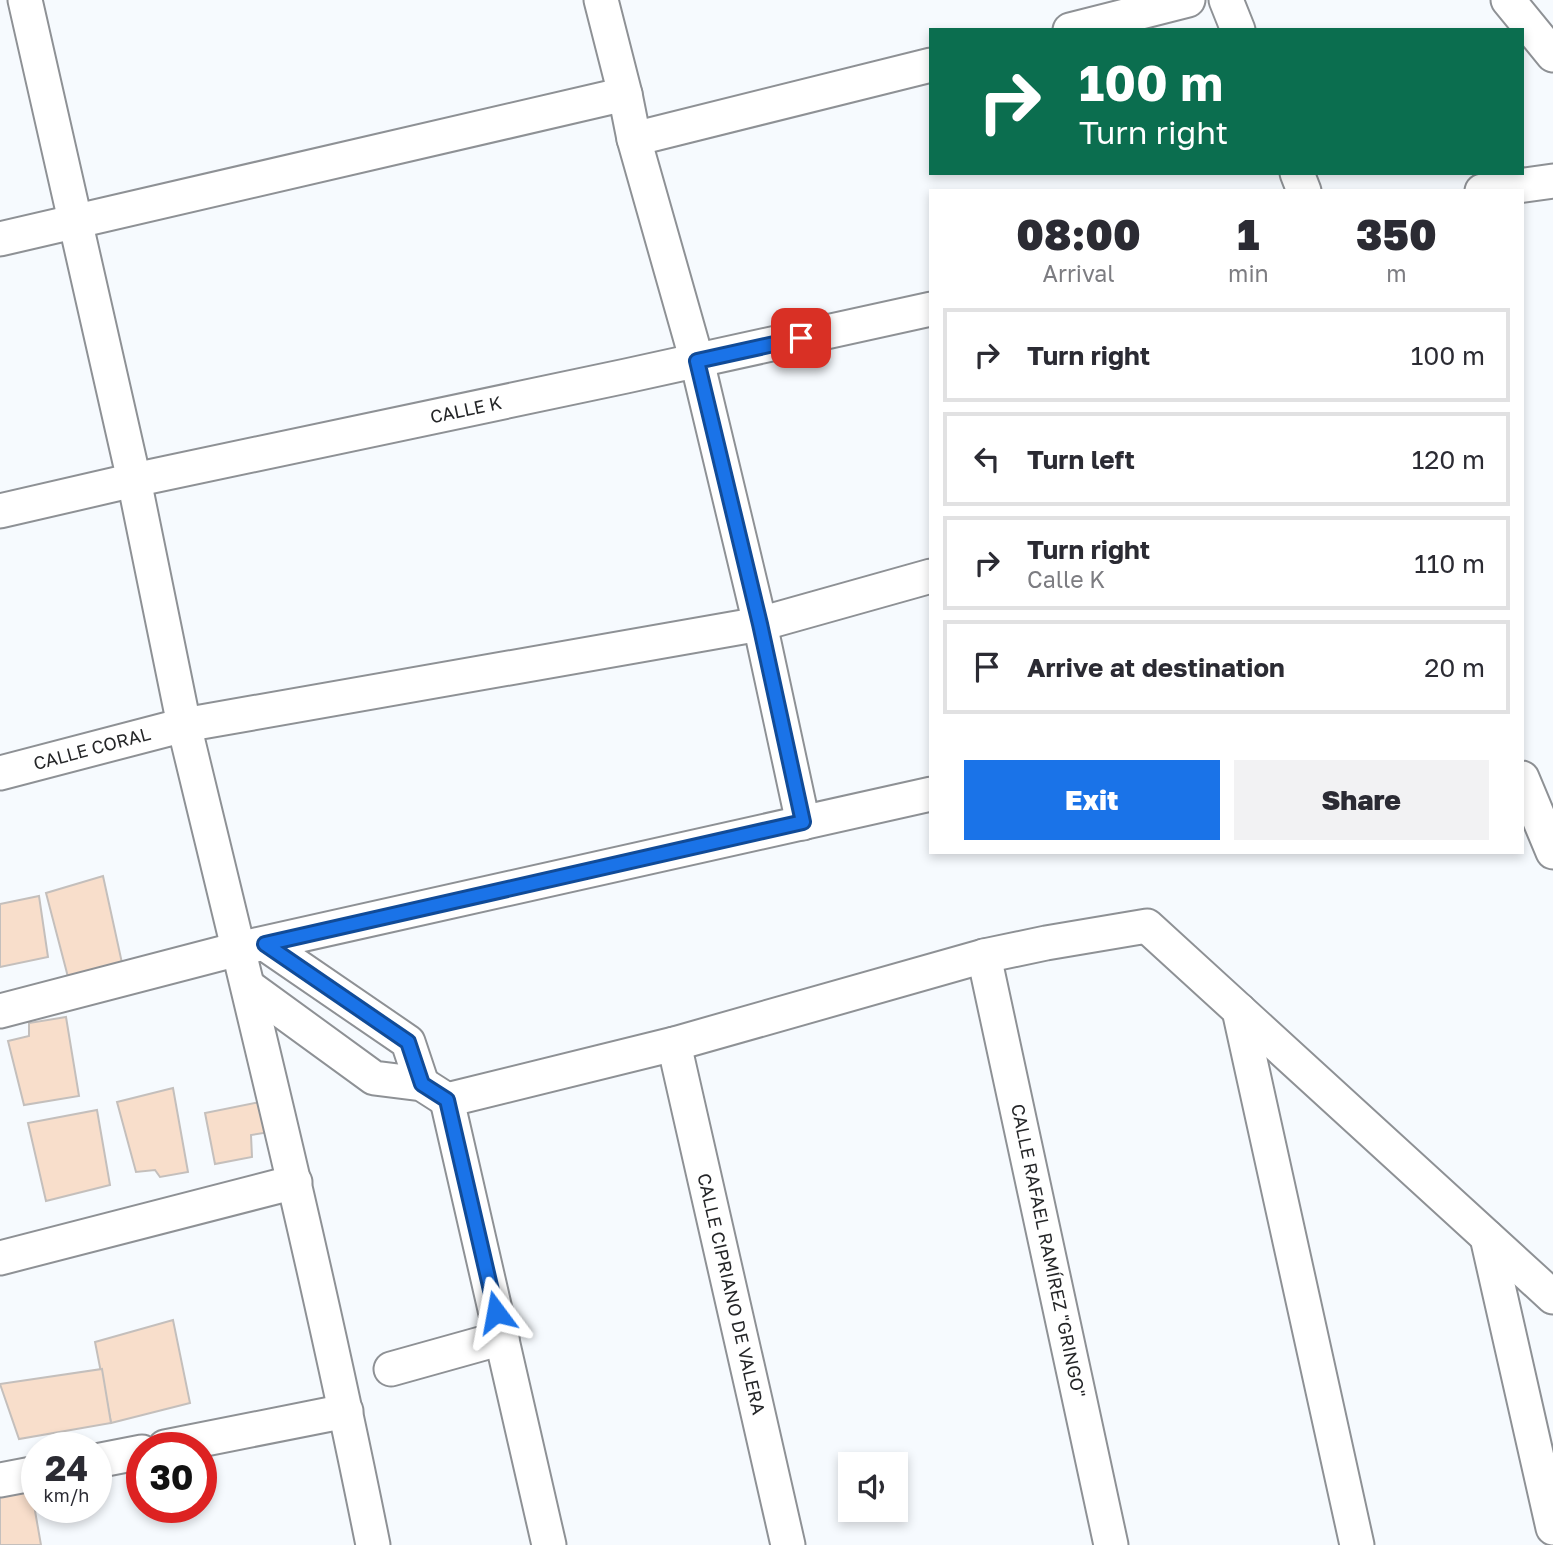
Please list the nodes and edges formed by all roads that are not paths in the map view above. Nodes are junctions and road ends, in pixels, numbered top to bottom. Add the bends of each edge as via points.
1 (601, 0) edge
2 (1188, 0) edge
3 (1226, 0) edge
4 (1508, 0) edge
5 (33, 2) edge
6 (1078, 28) edge
7 (1237, 28) edge
8 (1553, 55) edge
9 (929, 65) edge
10 (625, 94) junction
11 (634, 139) junction
12 (1553, 181) edge
13 (1496, 189) edge
14 (75, 222) junction
15 (0, 240) edge
16 (929, 309) edge
17 (697, 361) junction
18 (134, 480) junction
19 (0, 511) edge
20 (929, 577) edge
21 (760, 624) junction
22 (184, 725) junction
23 (0, 773) edge
24 (1524, 783) edge
25 (929, 794) edge
26 (803, 822) junction
27 (1553, 852) edge
28 (252, 947) junction
29 (984, 956) junction
30 (249, 987) junction
31 (1238, 1010) junction
32 (0, 1011) edge
33 (674, 1044) junction
34 (435, 1092) junction
35 (295, 1182) junction
36 (1487, 1237) junction
37 (0, 1258) edge
38 (1553, 1297) edge
39 (502, 1338) junction
40 (391, 1369) dead end
41 (346, 1411) junction
42 (217, 1437) edge
43 (21, 1476) edge
44 (0, 1480) edge
45 (1553, 1528) edge
46 (373, 1545) edge
47 (549, 1545) edge
48 (788, 1545) edge
49 (1111, 1545) edge
50 (1357, 1545) edge

1 - 10 street
2 - 6 street
3 - 7 street
4 - 8 street
5 - 14 street
9 - 11 street
10 - 11 street
10 - 14 street
11 - 17 street
12 - 13 street
14 - 15 street
14 - 18 street
16 - 17 street, CALLE K
17 - 18 street, CALLE K
17 - 21 street
18 - 19 street, CALLE K
18 - 22 street
20 - 21 street, CALLE CORAL
21 - 22 street, CALLE CORAL
21 - 26 street
22 - 23 street, CALLE CORAL
22 - 28 street
24 - 27 street
25 - 26 street
26 - 28 street
28 - 30 street
28 - 32 street
28 - 34 street via 408,1042
29 - 31 street via 1147,926
29 - 33 street
29 - 49 street, CALLE RAFAEL RAMÍREZ "GRINGO"
30 - 34 street via 374,1078
30 - 35 street
31 - 36 street
31 - 50 street
33 - 34 street
33 - 48 street, CALLE CIPRIANO DE VALERA
34 - 39 street
35 - 37 street
35 - 41 street
36 - 38 street
36 - 45 street
39 - 40 street
39 - 47 street
41 - 42 street
41 - 46 street
43 - 44 street

